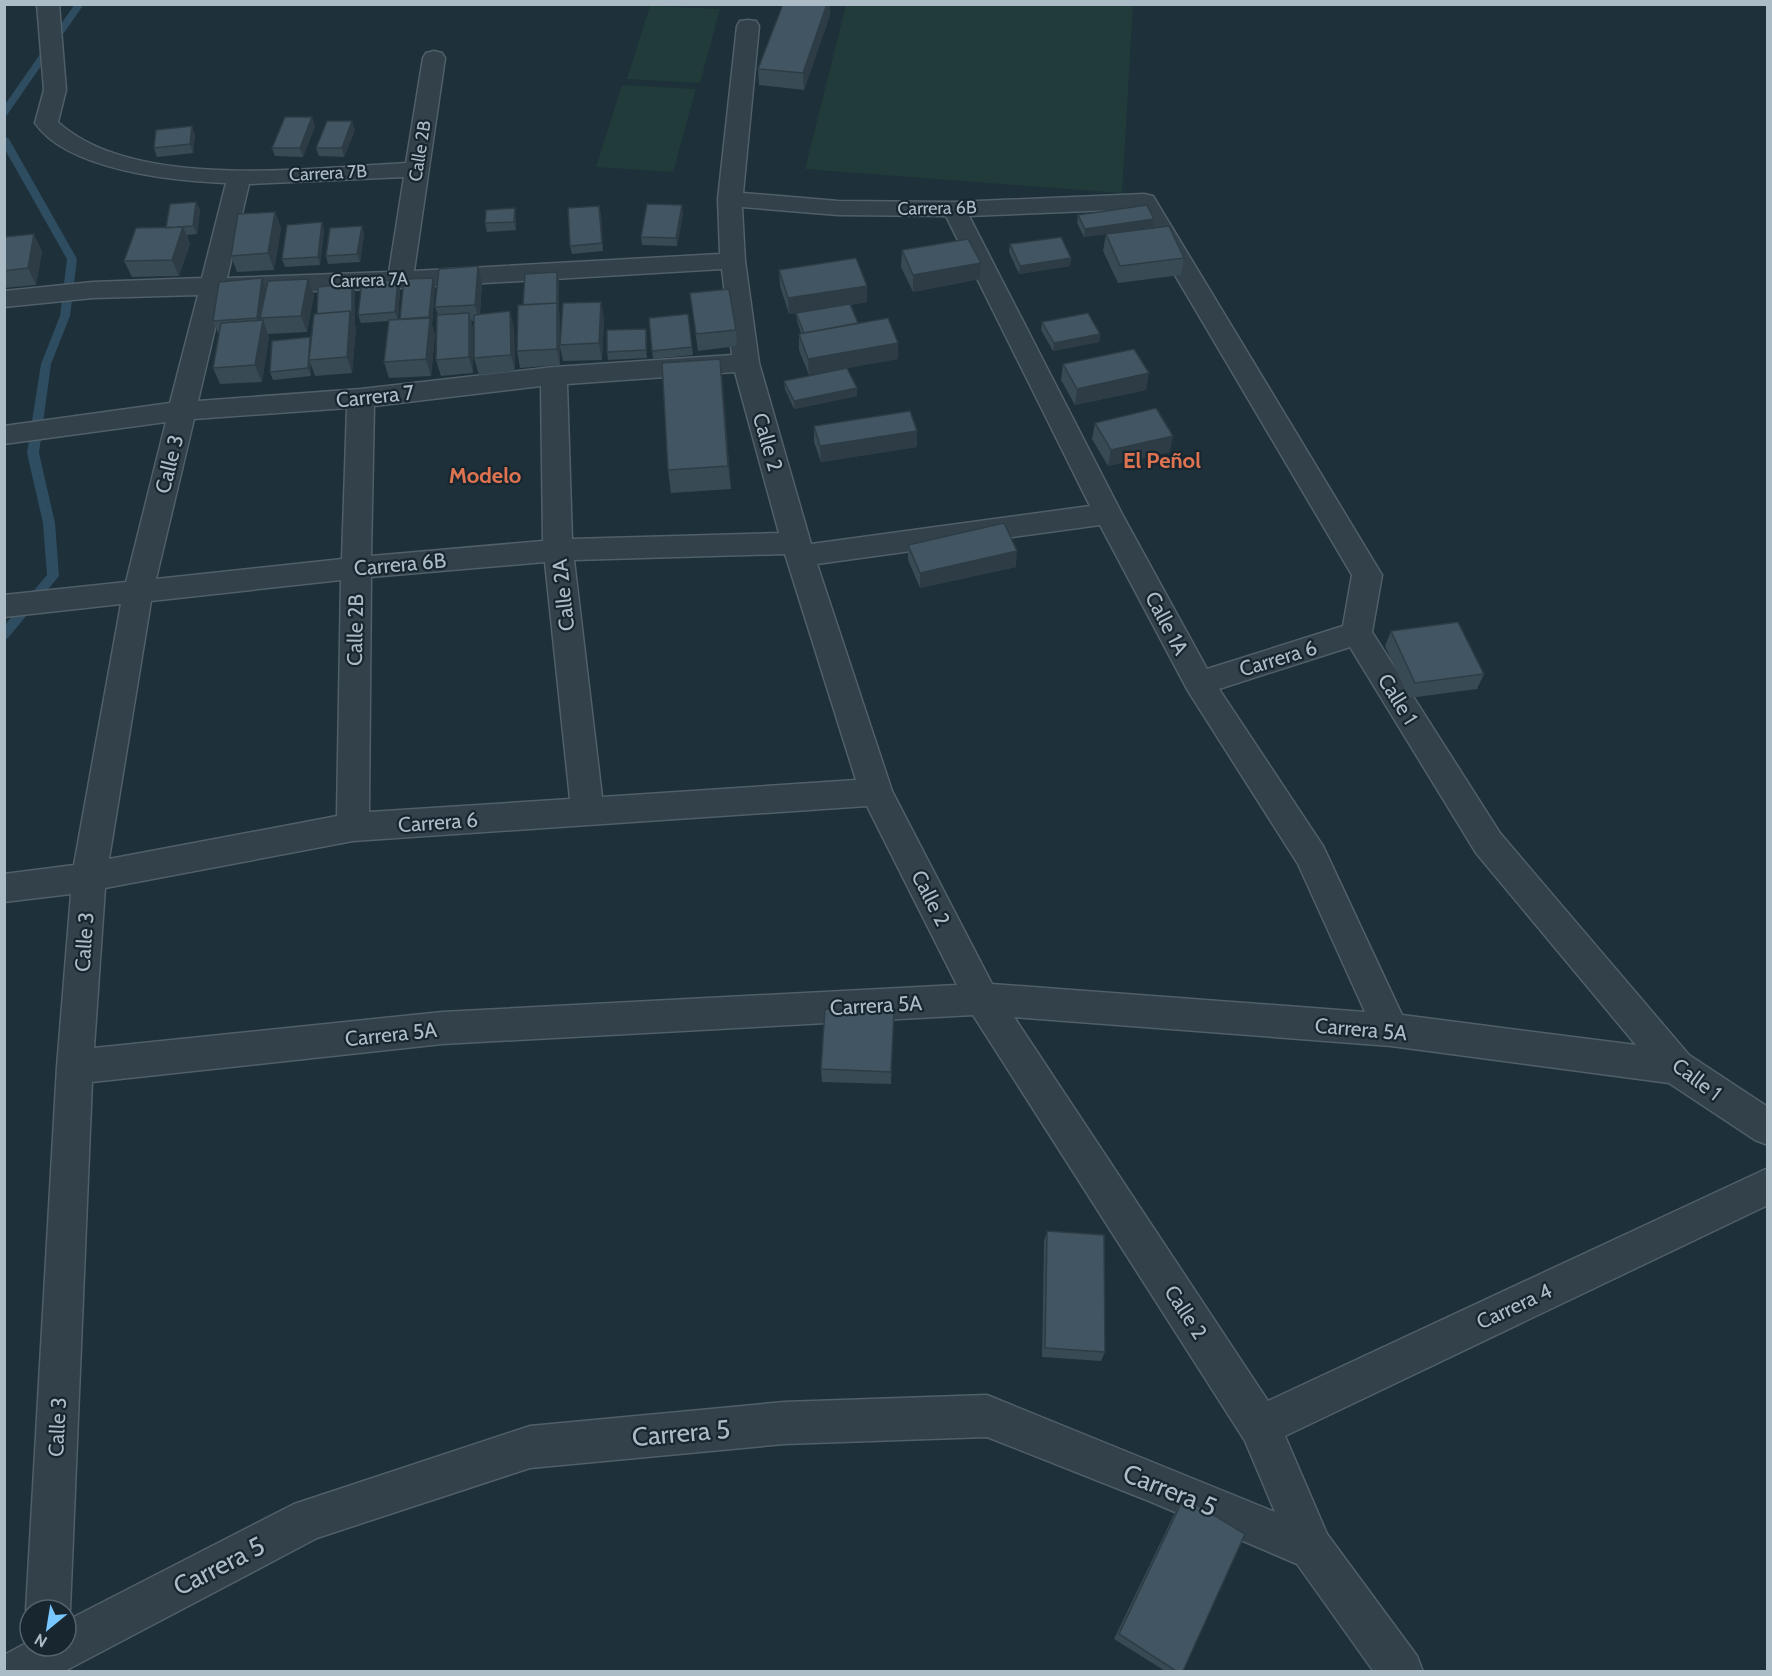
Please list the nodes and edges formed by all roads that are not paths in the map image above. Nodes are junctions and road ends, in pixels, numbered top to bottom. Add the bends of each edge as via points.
1 (48, 4) edge
2 (748, 26) dead end
3 (435, 58) dead end
4 (417, 169) junction
5 (239, 177) junction
6 (730, 199) junction
7 (954, 209) junction
8 (733, 261) junction
9 (400, 280) junction
10 (211, 286) junction
11 (4, 299) edge
12 (746, 363) junction
13 (554, 376) junction
14 (361, 398) junction
15 (182, 411) junction
16 (12, 434) edge
17 (1108, 514) junction
18 (558, 550) junction
19 (798, 550) junction
20 (356, 568) junction
21 (138, 592) junction
22 (7, 606) edge
23 (1357, 633) junction
24 (1199, 682) junction
25 (876, 792) junction
26 (588, 813) junction
27 (352, 827) junction
28 (89, 877) junction
29 (4, 888) edge
30 (982, 999) junction
31 (1391, 1030) junction
32 (75, 1067) junction
33 (1676, 1067) junction
34 (1767, 1128) edge
35 (1767, 1186) edge
36 (1260, 1426) junction
37 (1312, 1549) junction
38 (49, 1598) edge
39 (78, 1641) edge
40 (1401, 1671) edge

1 - 5 street via 55,90 46,123 69,143 137,168
2 - 6 street, Calle 2
3 - 4 street, Calle 2B
4 - 5 street, Carrera 7B
4 - 9 street, Calle 2B
5 - 10 street, Calle 3
6 - 7 street, Carrera 6B via 838,208
6 - 8 street, Calle 2
7 - 17 street, Calle 1A
7 - 23 street, Carrera 6B via 1144,201 1367,575
8 - 9 street, Carrera 7A
8 - 12 street, Calle 2
9 - 10 street, Carrera 7A
10 - 11 street, Carrera 7A via 53,292
10 - 15 street, Calle 3
12 - 13 street, Carrera 7
12 - 19 street, Calle 2
13 - 14 street, Carrera 7
13 - 18 street, Calle 2A
14 - 15 street, Carrera 7
14 - 20 street, Calle 2B
15 - 16 street, Carrera 7
15 - 21 street, Calle 3
17 - 19 street, Carrera 6B
17 - 24 street, Calle 1A
18 - 19 street, Carrera 6B
18 - 20 street, Carrera 6B
18 - 26 street, Calle 2A
19 - 25 street, Calle 2
20 - 21 street, Carrera 6B
20 - 27 street, Calle 2B
21 - 22 street, Carrera 6B
21 - 28 street, Calle 3
23 - 24 street, Carrera 6
23 - 33 street, Calle 1 via 1488,843
24 - 31 street, Calle 1A via 1311,856
25 - 26 street, Carrera 6
25 - 30 street, Calle 2
26 - 27 street, Carrera 6
27 - 28 street, Carrera 6
28 - 29 street, Carrera 6
28 - 32 street, Calle 3
30 - 31 street, Carrera 5A
30 - 32 street, Carrera 5A via 442,1028
30 - 36 street, Calle 2
31 - 33 street, Carrera 5A
32 - 38 street, Calle 3
33 - 34 street, Calle 1
35 - 36 street, Carrera 4
36 - 37 street, Calle 2
37 - 39 street, Carrera 5 via 987,1416 784,1423 530,1447 309,1519
37 - 40 street, Calle 2

